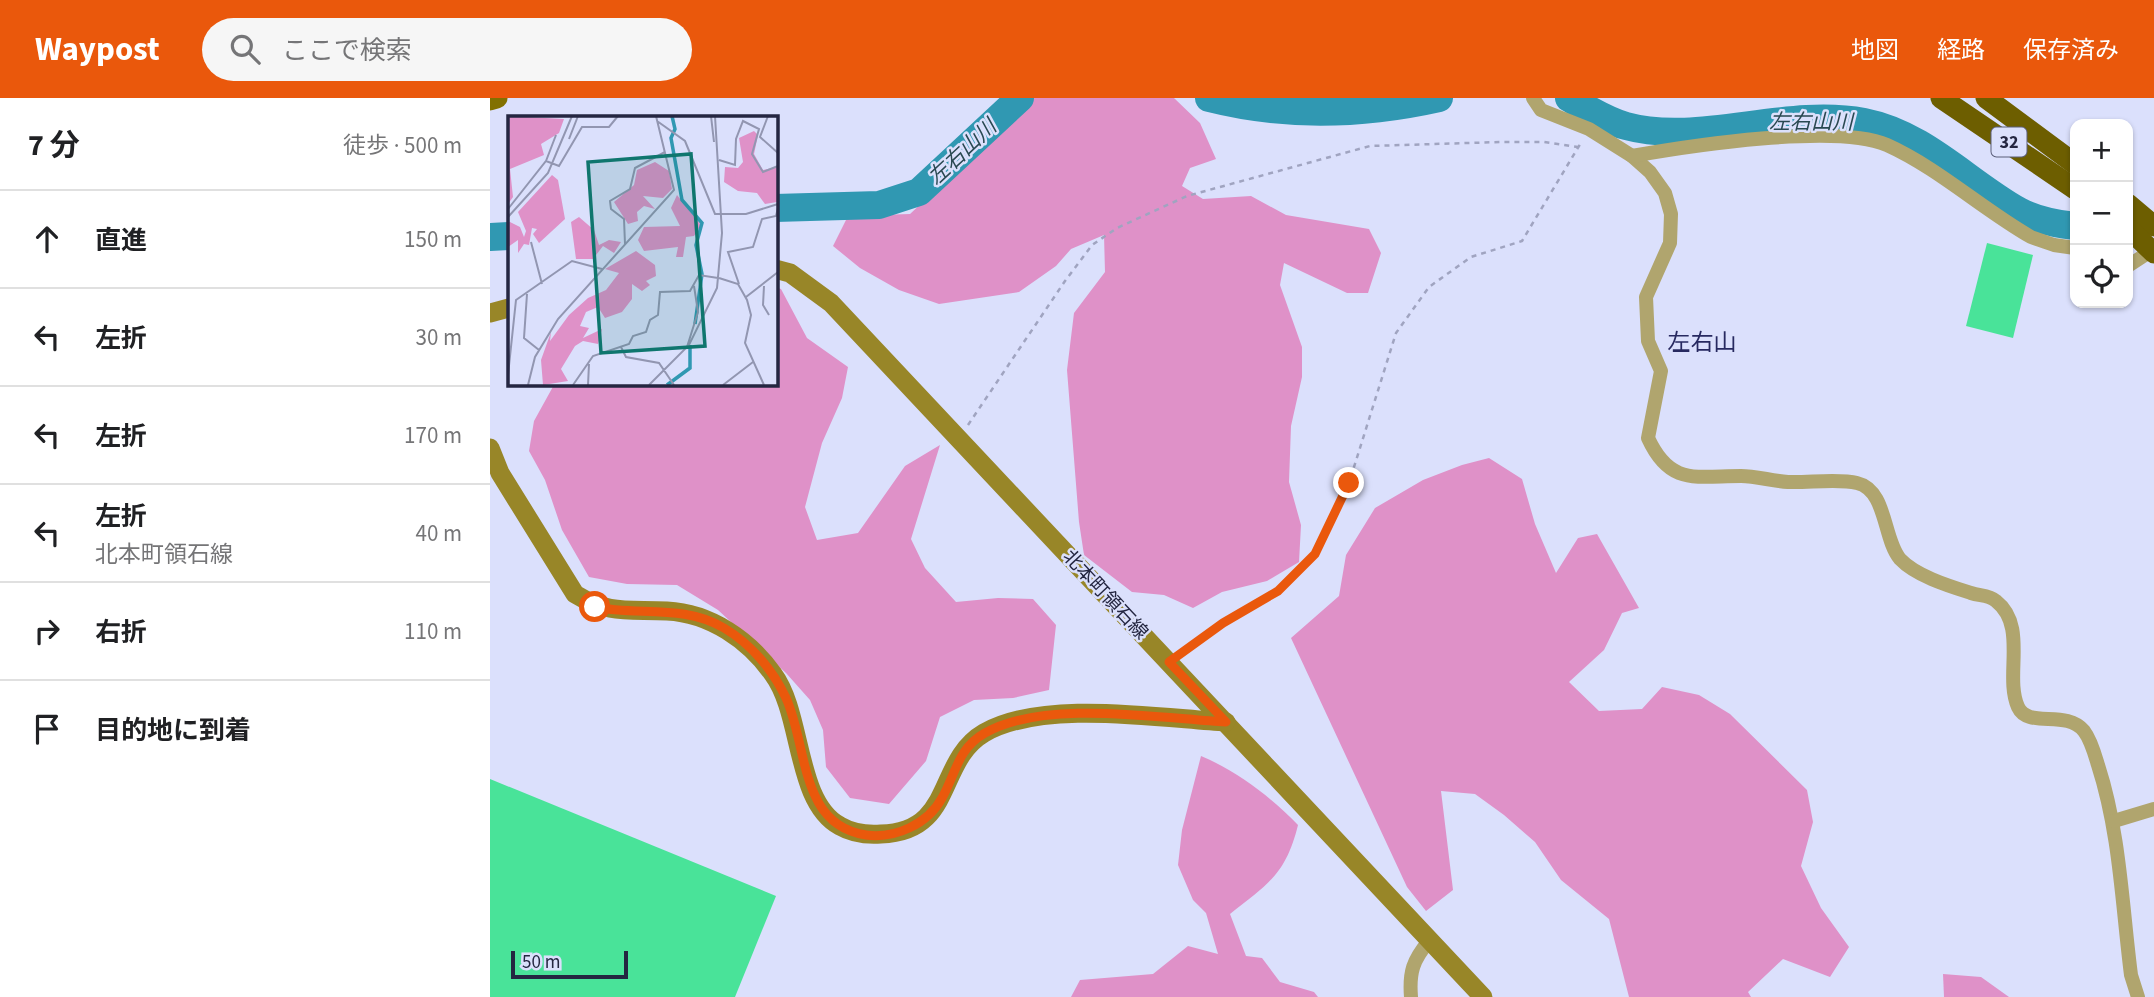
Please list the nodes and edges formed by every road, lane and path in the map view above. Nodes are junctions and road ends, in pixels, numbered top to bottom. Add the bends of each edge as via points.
1 (497, 98) edge
2 (1533, 98) edge
3 (1941, 98) edge
4 (1986, 98) edge
5 (490, 100) edge
6 (1632, 156) junction
7 (2070, 160) edge
8 (2070, 186) edge
9 (2133, 208) edge
10 (2154, 226) edge
11 (2133, 233) edge
12 (2070, 247) edge
13 (2153, 251) edge
14 (2133, 263) edge
15 (777, 270) edge
16 (508, 308) edge
17 (490, 313) edge
18 (958, 440) junction
19 (490, 448) edge
20 (1169, 662) junction
21 (1226, 722) junction
22 (2154, 809) edge
23 (2114, 821) junction
24 (1429, 941) junction
25 (1411, 997) edge
26 (1483, 997) edge
27 (2138, 997) edge

1 - 5 main road
2 - 6 street via 1541,110 1589,130
3 - 8 highway, 32
4 - 7 highway, 32
6 - 12 street via 1726,142 1851,135 1871,139 2031,237
6 - 23 street via 1665,193 1671,214 1670,243 1646,297 1648,341 1661,371 1648,438 1656,454 1666,467 1695,479 1743,475 1786,482 1858,483 1870,491 1899,558 1917,572 1997,601 2006,613 2014,641 2015,697 2020,711 2030,718 2072,721 2085,732
9 - 10 highway
11 - 13 highway
13 - 14 street
15 - 18 main road, 北本町領石線 via 790,273 831,303
16 - 17 main road
18 - 20 main road, 北本町領石線
18 - 20 path via 1092,245 1117,228 1188,196 1370,146 1544,142 1578,147 1522,241 1471,257 1439,280 1396,333 1349,483 1315,554 1278,591
19 - 21 main road via 575,594 595,607 616,611 696,616 723,627 750,647 774,675 788,701 821,812 840,827 866,835 909,829 942,799 969,744 1009,723 1082,713
20 - 21 main road, 北本町領石線
21 - 24 main road, 北本町領石線
22 - 23 street
23 - 27 street via 2131,975
24 - 25 street via 1414,958
24 - 26 main road, 北本町領石線

